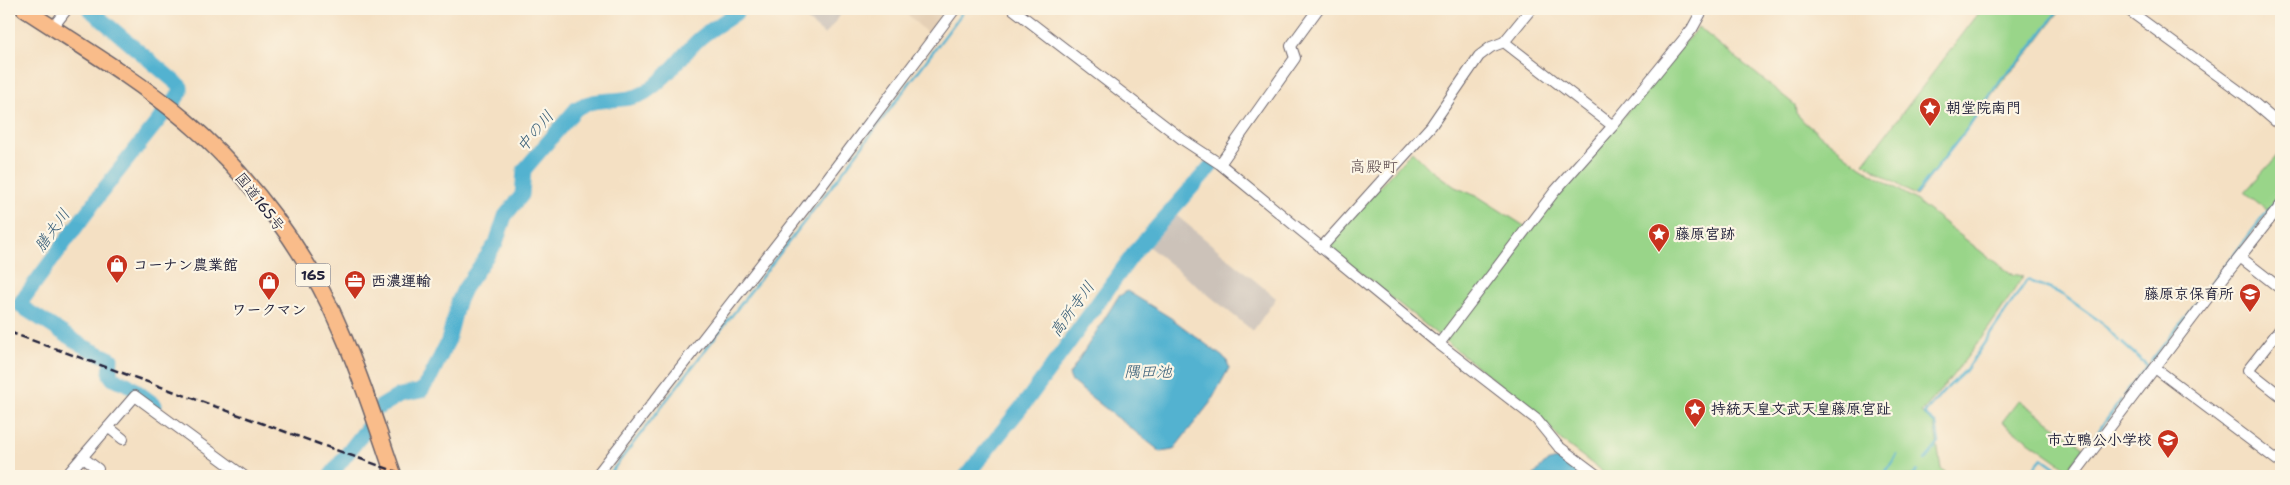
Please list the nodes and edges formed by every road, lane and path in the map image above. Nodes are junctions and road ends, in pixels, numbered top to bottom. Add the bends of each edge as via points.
1 (24, 9) edge
2 (67, 9) edge
3 (955, 9) edge
4 (1013, 9) edge
5 (1318, 9) edge
6 (1531, 9) edge
7 (1704, 9) edge
8 (2127, 9) edge
9 (53, 27) junction
10 (1504, 42) junction
11 (1613, 126) junction
12 (2281, 126) edge
13 (1220, 164) junction
14 (2281, 206) edge
15 (1321, 248) junction
16 (2240, 257) junction
17 (2281, 289) edge
18 (2281, 328) edge
19 (2277, 341) edge
20 (1439, 344) junction
21 (2154, 368) junction
22 (2281, 396) edge
23 (108, 427) junction
24 (122, 439) dead end
25 (82, 458) junction
26 (2281, 463) edge
27 (98, 469) dead end
28 (66, 476) edge
29 (244, 476) edge
30 (394, 476) edge
31 (596, 476) edge
32 (1598, 476) edge
33 (2074, 476) edge

1 - 9 highway, 国道165号 / 165
2 - 9 street
3 - 31 street
4 - 13 street via 1182,139
5 - 13 street via 1291,46 1295,58
6 - 10 street
7 - 11 street via 1692,29
8 - 12 street via 2246,96
9 - 30 highway, 国道165号 / 165 via 120,70 170,108 236,169 272,214 314,277 341,329
10 - 11 street
10 - 15 street via 1479,56 1431,126
11 - 20 street via 1555,191
13 - 15 street
14 - 16 street
15 - 20 street
16 - 17 street
16 - 21 street
18 - 19 street
19 - 22 street via 2248,370
20 - 32 street via 1536,419 1558,446
21 - 26 street
21 - 33 street
23 - 24 street
23 - 25 street
23 - 29 street via 135,396
25 - 27 street
25 - 28 street

